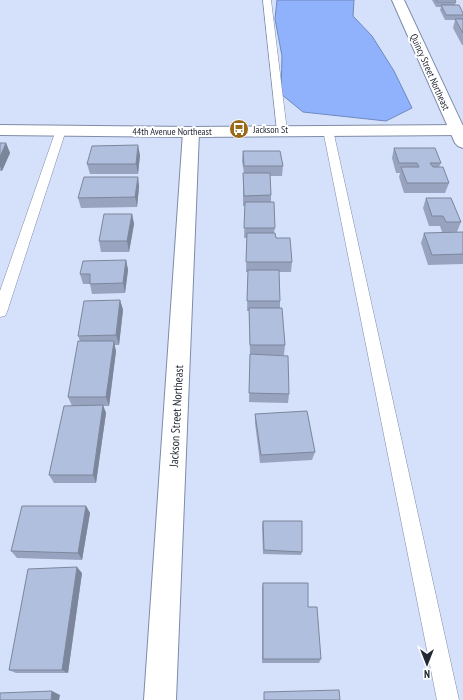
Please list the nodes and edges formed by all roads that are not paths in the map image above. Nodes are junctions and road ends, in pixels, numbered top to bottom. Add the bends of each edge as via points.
1 (267, 0) edge
2 (398, 0) edge
3 (0, 130) edge
4 (61, 130) junction
5 (328, 130) junction
6 (282, 131) junction
7 (191, 132) junction
8 (461, 135) edge
9 (0, 312) edge
10 (160, 700) edge
11 (448, 700) edge

1 - 6 lane
2 - 8 street, Quincy Street Northeast
3 - 4 street, 44th Avenue Northeast
4 - 7 street, 44th Avenue Northeast
4 - 9 lane
5 - 6 street, 44th Avenue Northeast
5 - 8 street, 44th Avenue Northeast
5 - 11 lane
6 - 7 street, 44th Avenue Northeast
7 - 10 street, Jackson Street Northeast

